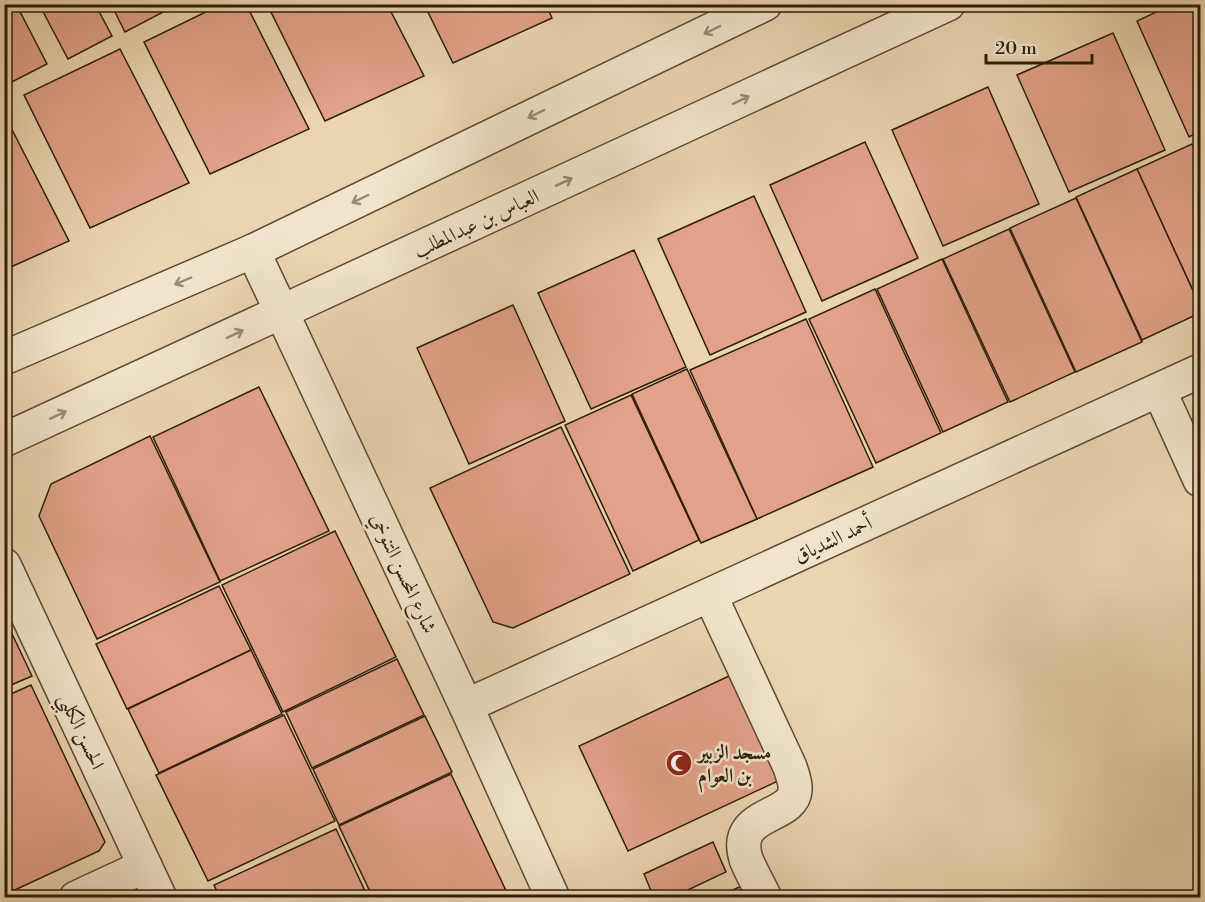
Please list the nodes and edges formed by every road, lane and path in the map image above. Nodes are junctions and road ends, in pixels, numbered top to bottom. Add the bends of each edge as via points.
1 (765, 4) edge
2 (948, 4) edge
3 (253, 251) junction
4 (283, 312) junction
5 (4, 358) edge
6 (1200, 371) edge
7 (1159, 390) junction
8 (4, 440) edge
9 (1200, 480) edge
10 (4, 565) edge
11 (710, 595) junction
12 (466, 706) junction
13 (145, 866) junction
14 (76, 897) edge
15 (160, 897) edge
16 (553, 897) edge
17 (765, 897) edge

1 -> 3 street
4 -> 2 street, العباس بن عبدالمطلب
3 - 4 street, شارع المحسن التنوخي
3 -> 5 street
8 -> 4 street, العباس بن عبدالمطلب
4 - 12 street, شارع المحسن التنوخي
6 - 7 street, أحمد الشدياق
7 - 9 street
7 - 11 street, أحمد الشدياق
10 - 13 street, الحسن الكلبي
11 - 12 street, أحمد الشدياق
11 - 17 street via 790,767 795,790 791,804 751,826 744,838 746,858
12 - 16 street, شارع المحسن التنوخي
13 - 14 street
13 - 15 street, الحسن الكلبي

